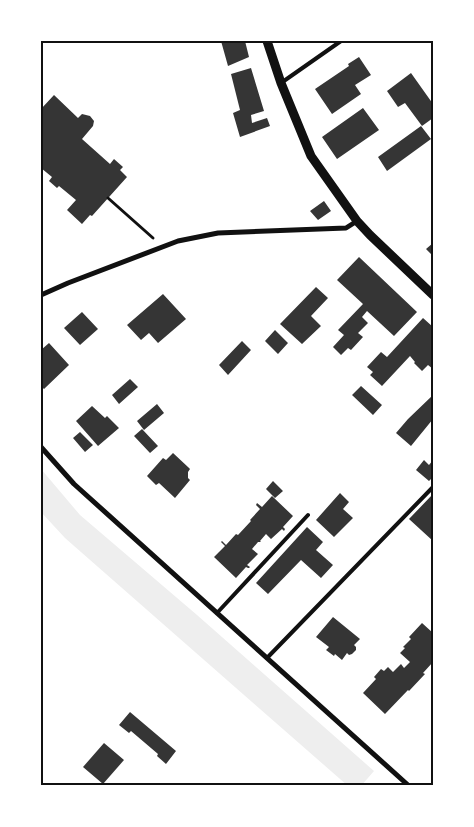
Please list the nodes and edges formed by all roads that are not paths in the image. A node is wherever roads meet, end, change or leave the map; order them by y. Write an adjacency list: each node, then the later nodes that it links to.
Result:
1 (267, 41): 3 (street)
2 (340, 41): 3 (lane)
3 (281, 83): 4 (street)
4 (357, 221): 5 (street); 6 (street)
5 (41, 295)
6 (433, 295)
7 (41, 447): 10 (street)
8 (433, 486): 11 (lane)
9 (308, 515): 10 (lane)
10 (217, 613): 11 (street)
11 (267, 658): 12 (street)
12 (409, 786)

